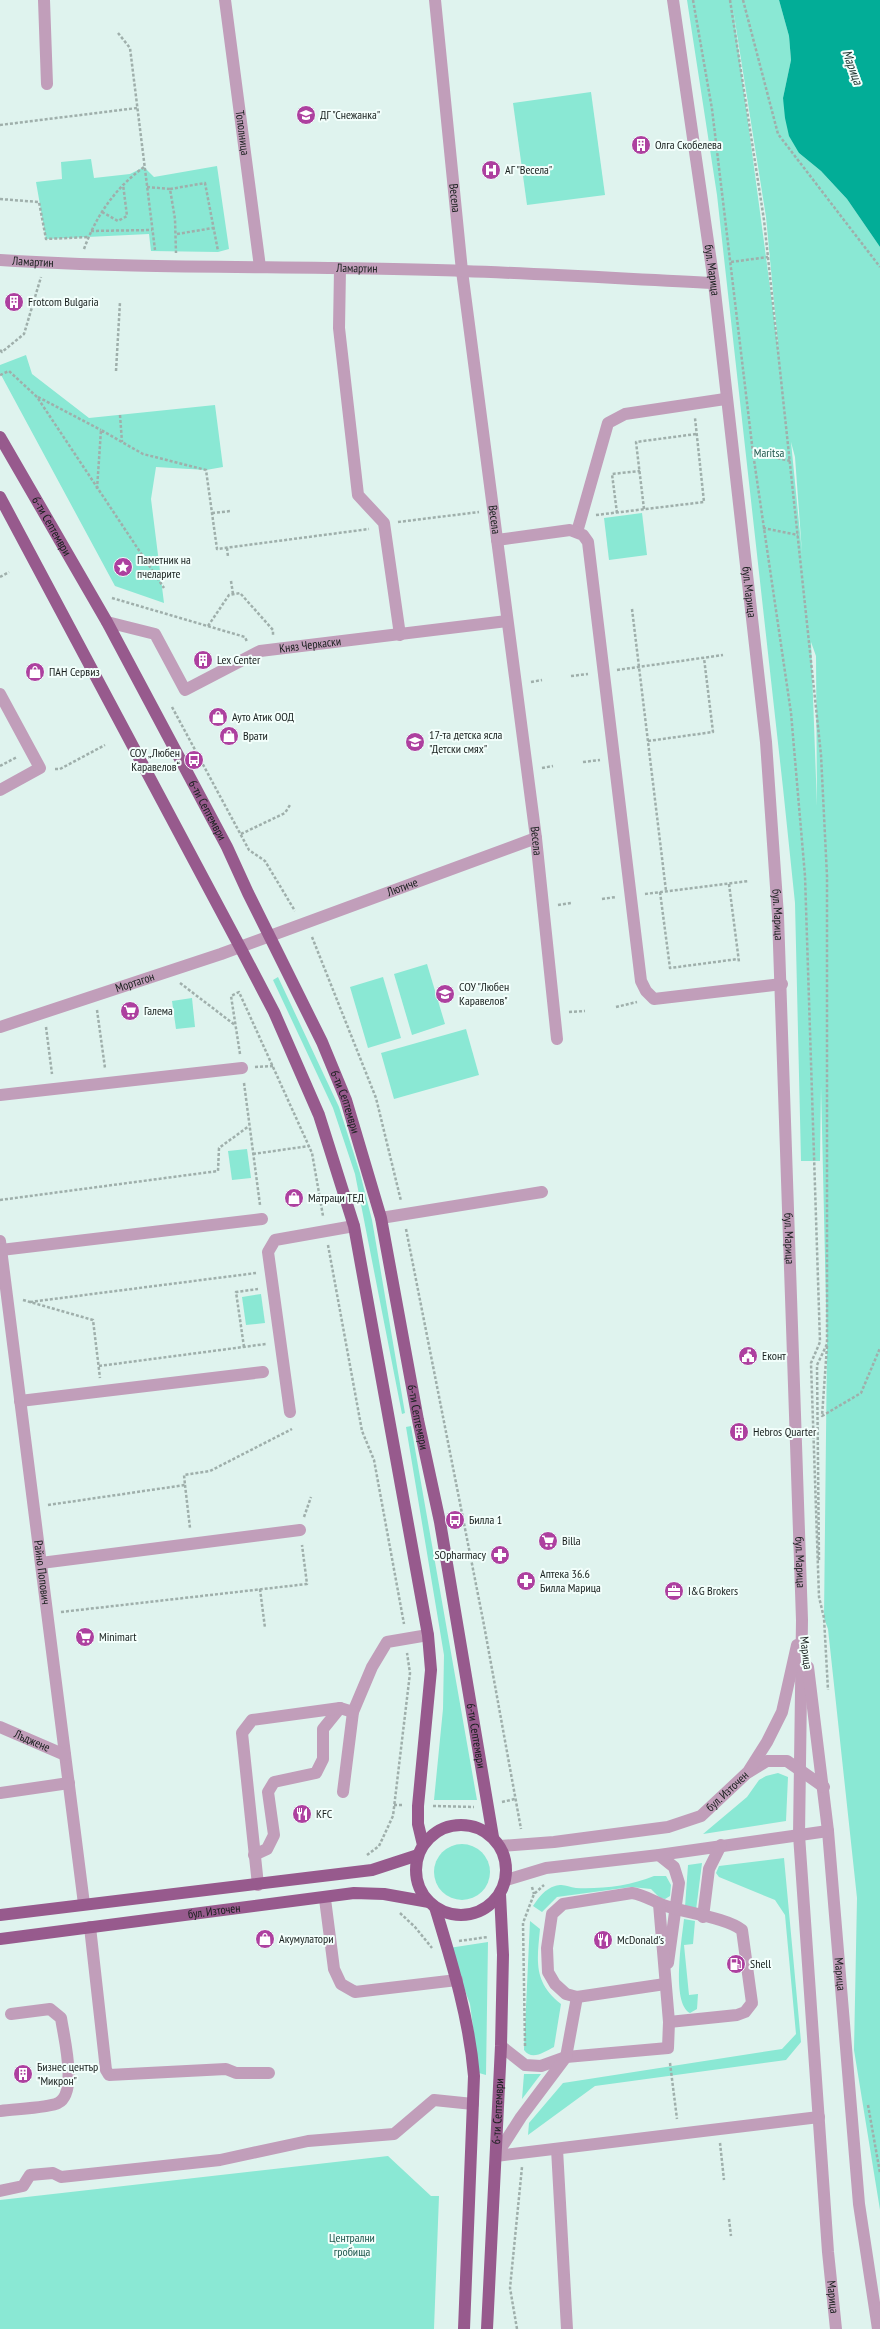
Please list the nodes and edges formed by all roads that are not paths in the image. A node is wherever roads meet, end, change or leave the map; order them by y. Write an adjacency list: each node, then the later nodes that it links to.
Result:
1 (44, 0): 5 (street)
2 (225, 0): 7 (street, Тополница)
3 (435, 0): 9 (street, Весела)
4 (673, 0): 10 (street, бул. Марица)
5 (47, 84)
6 (0, 260): 7 (street, Ламартин)
7 (260, 267): 8 (street, Ламартин)
8 (340, 269): 9 (street, Ламартин); 18 (street)
9 (462, 271): 10 (street, Ламартин); 15 (street, Весела)
10 (714, 283): 11 (street, бул. Марица)
11 (725, 399): 14 (street); 24 (street, бул. Марица)
12 (0, 437): 17 (main road, 6-ти Септември)
13 (0, 497): 23 (main road)
14 (577, 532): 15 (street); 24 (street)
15 (497, 540): 16 (street, Весела)
16 (507, 621): 18 (street, Княз Черкаски); 21 (street, Весела)
17 (107, 622): 18 (street, Княз Черкаски); 22 (main road, 6-ти Септември)
18 (400, 634)
19 (0, 694): 20 (street)
20 (0, 790)
21 (536, 838): 22 (street, Лютиче); 26 (street, Весела)
22 (269, 935): 23 (street, Мортагон); 30 (main road, 6-ти Септември)
23 (240, 947): 25 (street, Мортагон); 32 (main road)
24 (782, 984): 40 (street, бул. Марица)
25 (0, 1027)
26 (557, 1039)
27 (242, 1068): 28 (street)
28 (0, 1095)
29 (542, 1192): 30 (street)
30 (381, 1218): 54 (main road, 6-ти Септември)
31 (262, 1219): 33 (street)
32 (354, 1226): 37 (street); 41 (main road)
33 (1, 1245): 34 (street, Райно Попович)
34 (5, 1303): 36 (street, Райно Попович)
35 (263, 1372): 36 (street)
36 (20, 1401): 39 (street, Райно Попович)
37 (290, 1412)
38 (300, 1530): 39 (street)
39 (41, 1563): 45 (street, Райно Попович)
40 (802, 1620): 46 (street, бул. Марица); 47 (street, бул. Източен); 49 (street, Марица)
41 (428, 1634): 43 (street); 56 (main road)
42 (340, 1708): 43 (street); 57 (street); 57 (street)
43 (353, 1712): 50 (street)
44 (0, 1727): 45 (street, Лъджене)
45 (65, 1755): 48 (street, Райно Попович)
46 (801, 1770): 47 (street); 49 (street); 53 (street, бул. Марица)
47 (748, 1772): 54 (street, бул. Източен)
48 (69, 1783): 51 (street); 63 (street, Райно Попович)
49 (824, 1787): 52 (street, Марица)
50 (343, 1792)
51 (0, 1793)
52 (828, 1831): 53 (street); 89 (street, Марица)
53 (799, 1835): 55 (street); 81 (street, Марица)
54 (497, 1842): 56 (main road); 59 (main road, 6-ти Септември)
55 (722, 1845): 58 (street); 68 (street)
56 (421, 1850): 60 (main road, бул. Източен); 65 (main road)
57 (254, 1855): 60 (street)
58 (659, 1855): 59 (street); 66 (street)
59 (506, 1880): 61 (main road, 6-ти Септември)
60 (258, 1884): 63 (main road, бул. Източен)
61 (500, 1894): 65 (main road, 6-ти Септември); 76 (main road, 6-ти Септември)
62 (325, 1899): 65 (main road, бул. Източен); 69 (main road, бул. Източен); 71 (street)
63 (84, 1904): 67 (main road, бул. Източен)
64 (660, 1904): 66 (street); 72 (street); 73 (street)
65 (432, 1905): 71 (main road)
66 (677, 1910): 68 (street); 72 (street)
67 (0, 1915)
68 (703, 1917): 75 (street)
69 (90, 1927): 70 (main road, бул. Източен); 78 (street)
70 (0, 1939)
71 (457, 1980): 79 (main road)
72 (665, 1984): 73 (street); 75 (street)
73 (572, 1996): 77 (street)
74 (11, 2014): 80 (street)
75 (669, 2022): 77 (street)
76 (501, 2046): 77 (street); 83 (main road, 6-ти Септември)
77 (566, 2057): 83 (street)
78 (269, 2073)
79 (473, 2104): 84 (street); 86 (main road)
80 (0, 2111)
81 (820, 2117): 82 (street); 88 (street, Марица)
82 (557, 2149): 83 (street); 87 (street)
83 (496, 2156): 85 (main road, 6-ти Септември)
84 (0, 2191)
85 (488, 2326)
86 (464, 2329)
87 (567, 2329)
88 (836, 2329)
89 (878, 2329)

